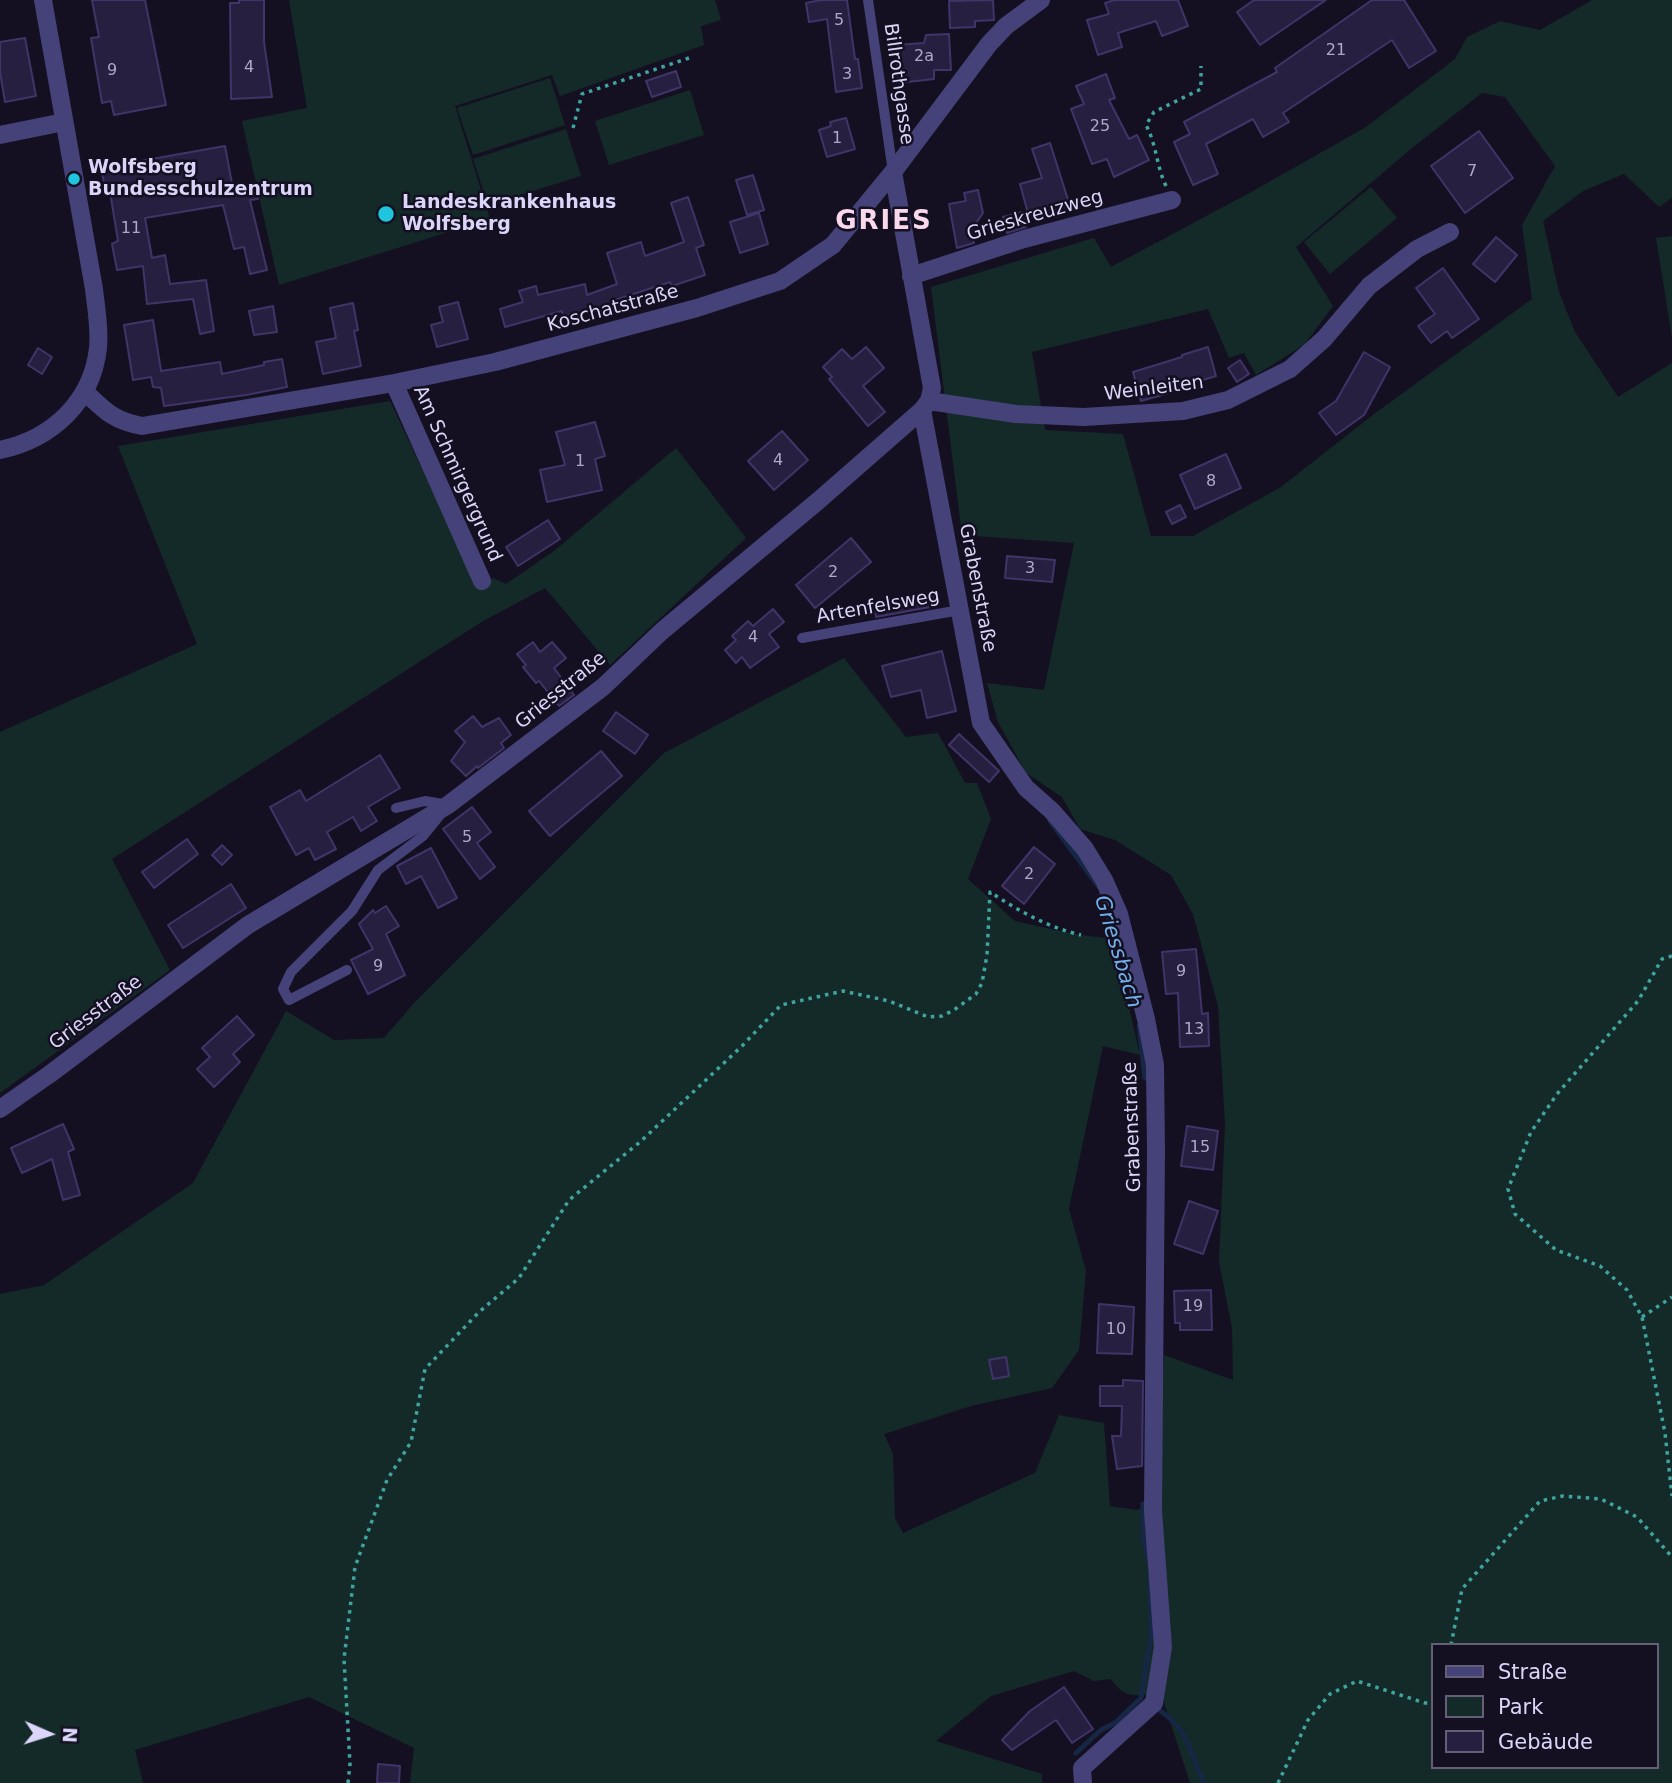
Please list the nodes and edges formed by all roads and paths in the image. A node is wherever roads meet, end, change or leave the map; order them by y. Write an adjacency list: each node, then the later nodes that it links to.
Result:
1 (43, 0): 6 (street)
2 (868, 0): 9 (lane, Billrothgasse)
3 (1041, 0): 9 (street, Koschatstraße)
4 (692, 57): 7 (path)
5 (1201, 66): 10 (path)
6 (64, 122): 8 (street); 14 (street)
7 (573, 128)
8 (0, 135)
9 (893, 172): 12 (street); 13 (street, Koschatstraße)
10 (1172, 200): 12 (street, Grieskreuzweg)
11 (1450, 232): 15 (street, Weinleiten)
12 (911, 276): 15 (street)
13 (394, 383): 14 (street, Koschatstraße); 17 (street, Am Schmirgergrund)
14 (85, 392): 16 (street)
15 (926, 405): 18 (street, Grabenstraße); 20 (street, Griesstraße)
16 (0, 450)
17 (482, 581)
18 (960, 610): 19 (lane, Artenfelsweg); 33 (street, Grabenstraße)
19 (803, 638)
20 (448, 805): 21 (lane); 24 (lane); 25 (street, Griesstraße)
21 (396, 808)
22 (1081, 935): 32 (path)
23 (1672, 956): 27 (path)
24 (347, 970)
25 (0, 1109)
26 (1672, 1297): 27 (path)
27 (1642, 1317): 28 (path)
28 (1672, 1496)
29 (1672, 1557): 30 (path)
30 (1451, 1643)
31 (1430, 1703): 34 (path)
32 (348, 1783)
33 (1083, 1783)
34 (1278, 1783)

